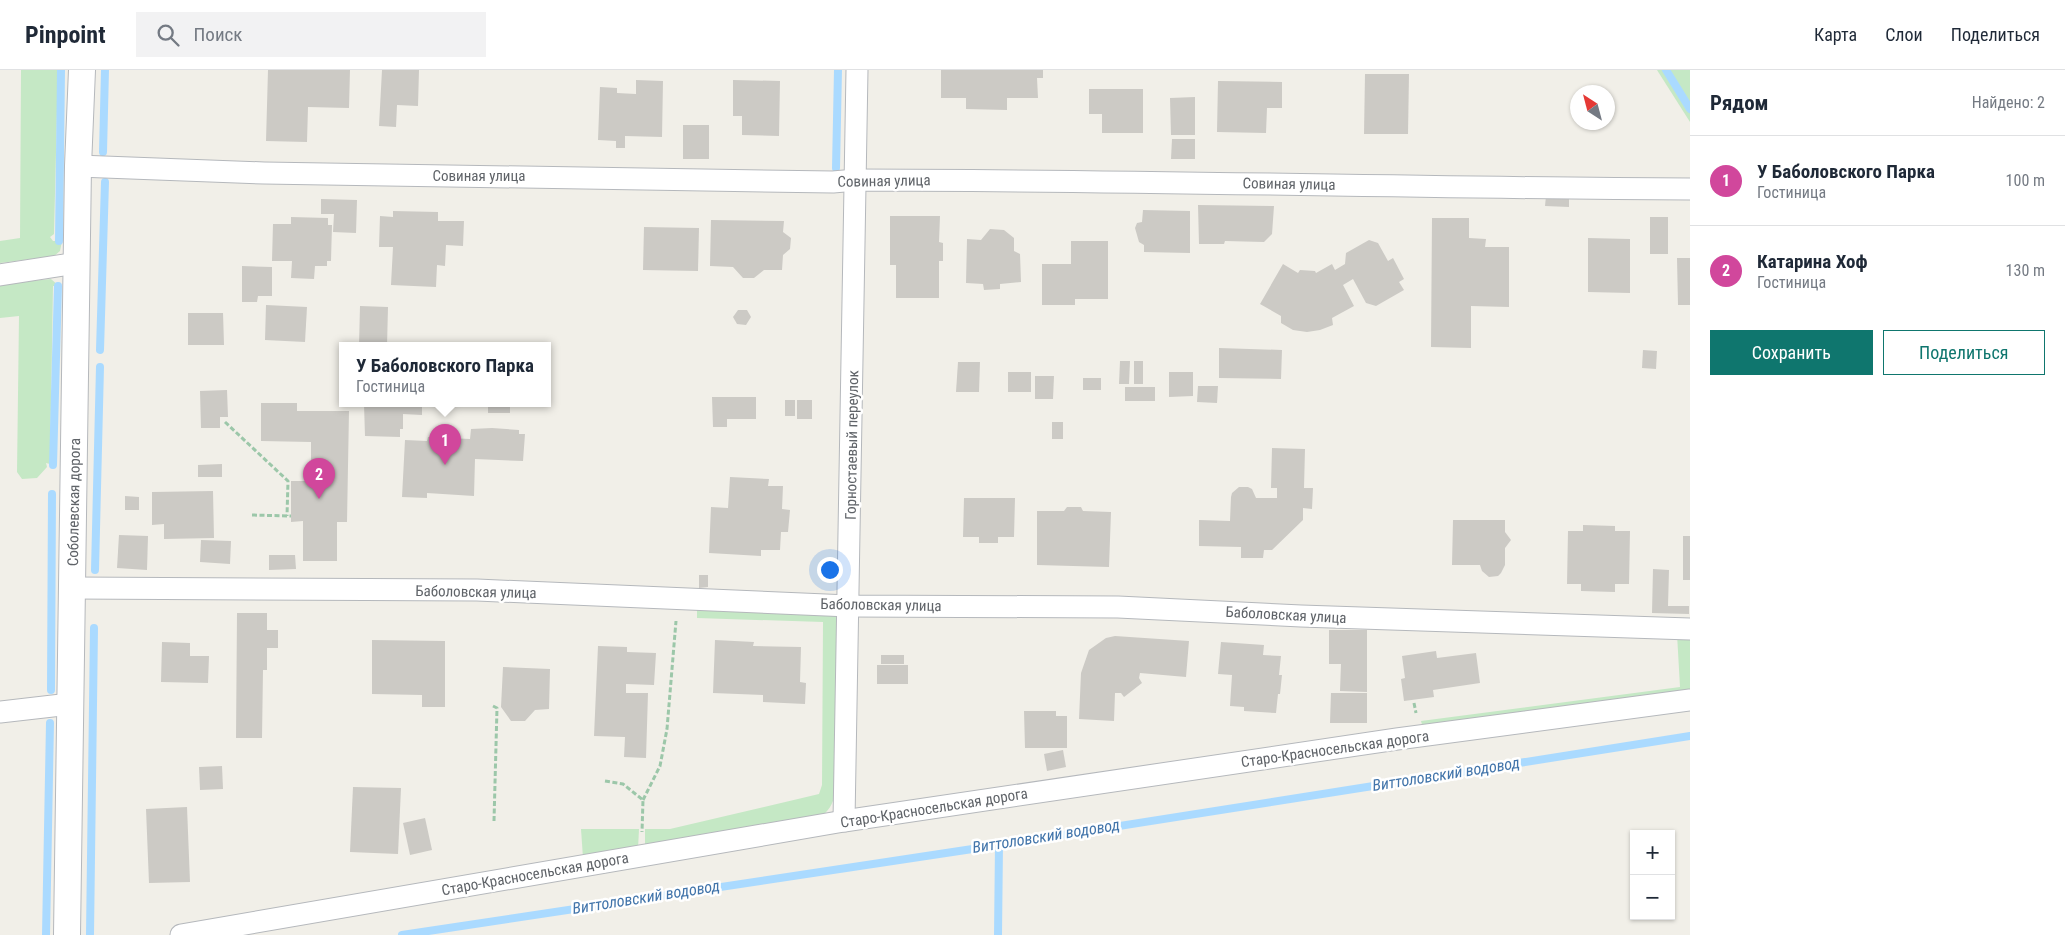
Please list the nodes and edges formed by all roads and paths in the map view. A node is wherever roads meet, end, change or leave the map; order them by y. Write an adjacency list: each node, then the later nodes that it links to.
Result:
1 (82, 70): 3 (street, Соболевская дорога)
2 (857, 70): 4 (street, Горностаевый переулок)
3 (78, 166): 4 (street, Совиная улица); 6 (street, Соболевская дорога)
4 (842, 181): 5 (street, Совиная улица); 12 (street, Горностаевый переулок)
5 (1690, 189)
6 (77, 263): 7 (street); 10 (street, Соболевская дорога)
7 (0, 275)
8 (225, 422): 9 (path)
9 (252, 516)
10 (72, 588): 11 (street, Баболовская улица); 15 (street, Соболевская дорога)
11 (678, 598): 12 (street, Баболовская улица); 19 (path)
12 (849, 606): 13 (street, Баболовская улица); 21 (street, Горностаевый переулок)
13 (1690, 629)
14 (1690, 700): 21 (street, Старо-Красносельская дорога)
15 (70, 704): 17 (street); 23 (street, Соболевская дорога)
16 (493, 706): 20 (path)
17 (0, 712)
18 (605, 780): 19 (path)
19 (643, 800): 22 (path)
20 (494, 821)
21 (844, 821): 24 (street, Старо-Красносельская дорога)
22 (642, 829)
23 (67, 935)
24 (181, 935)

